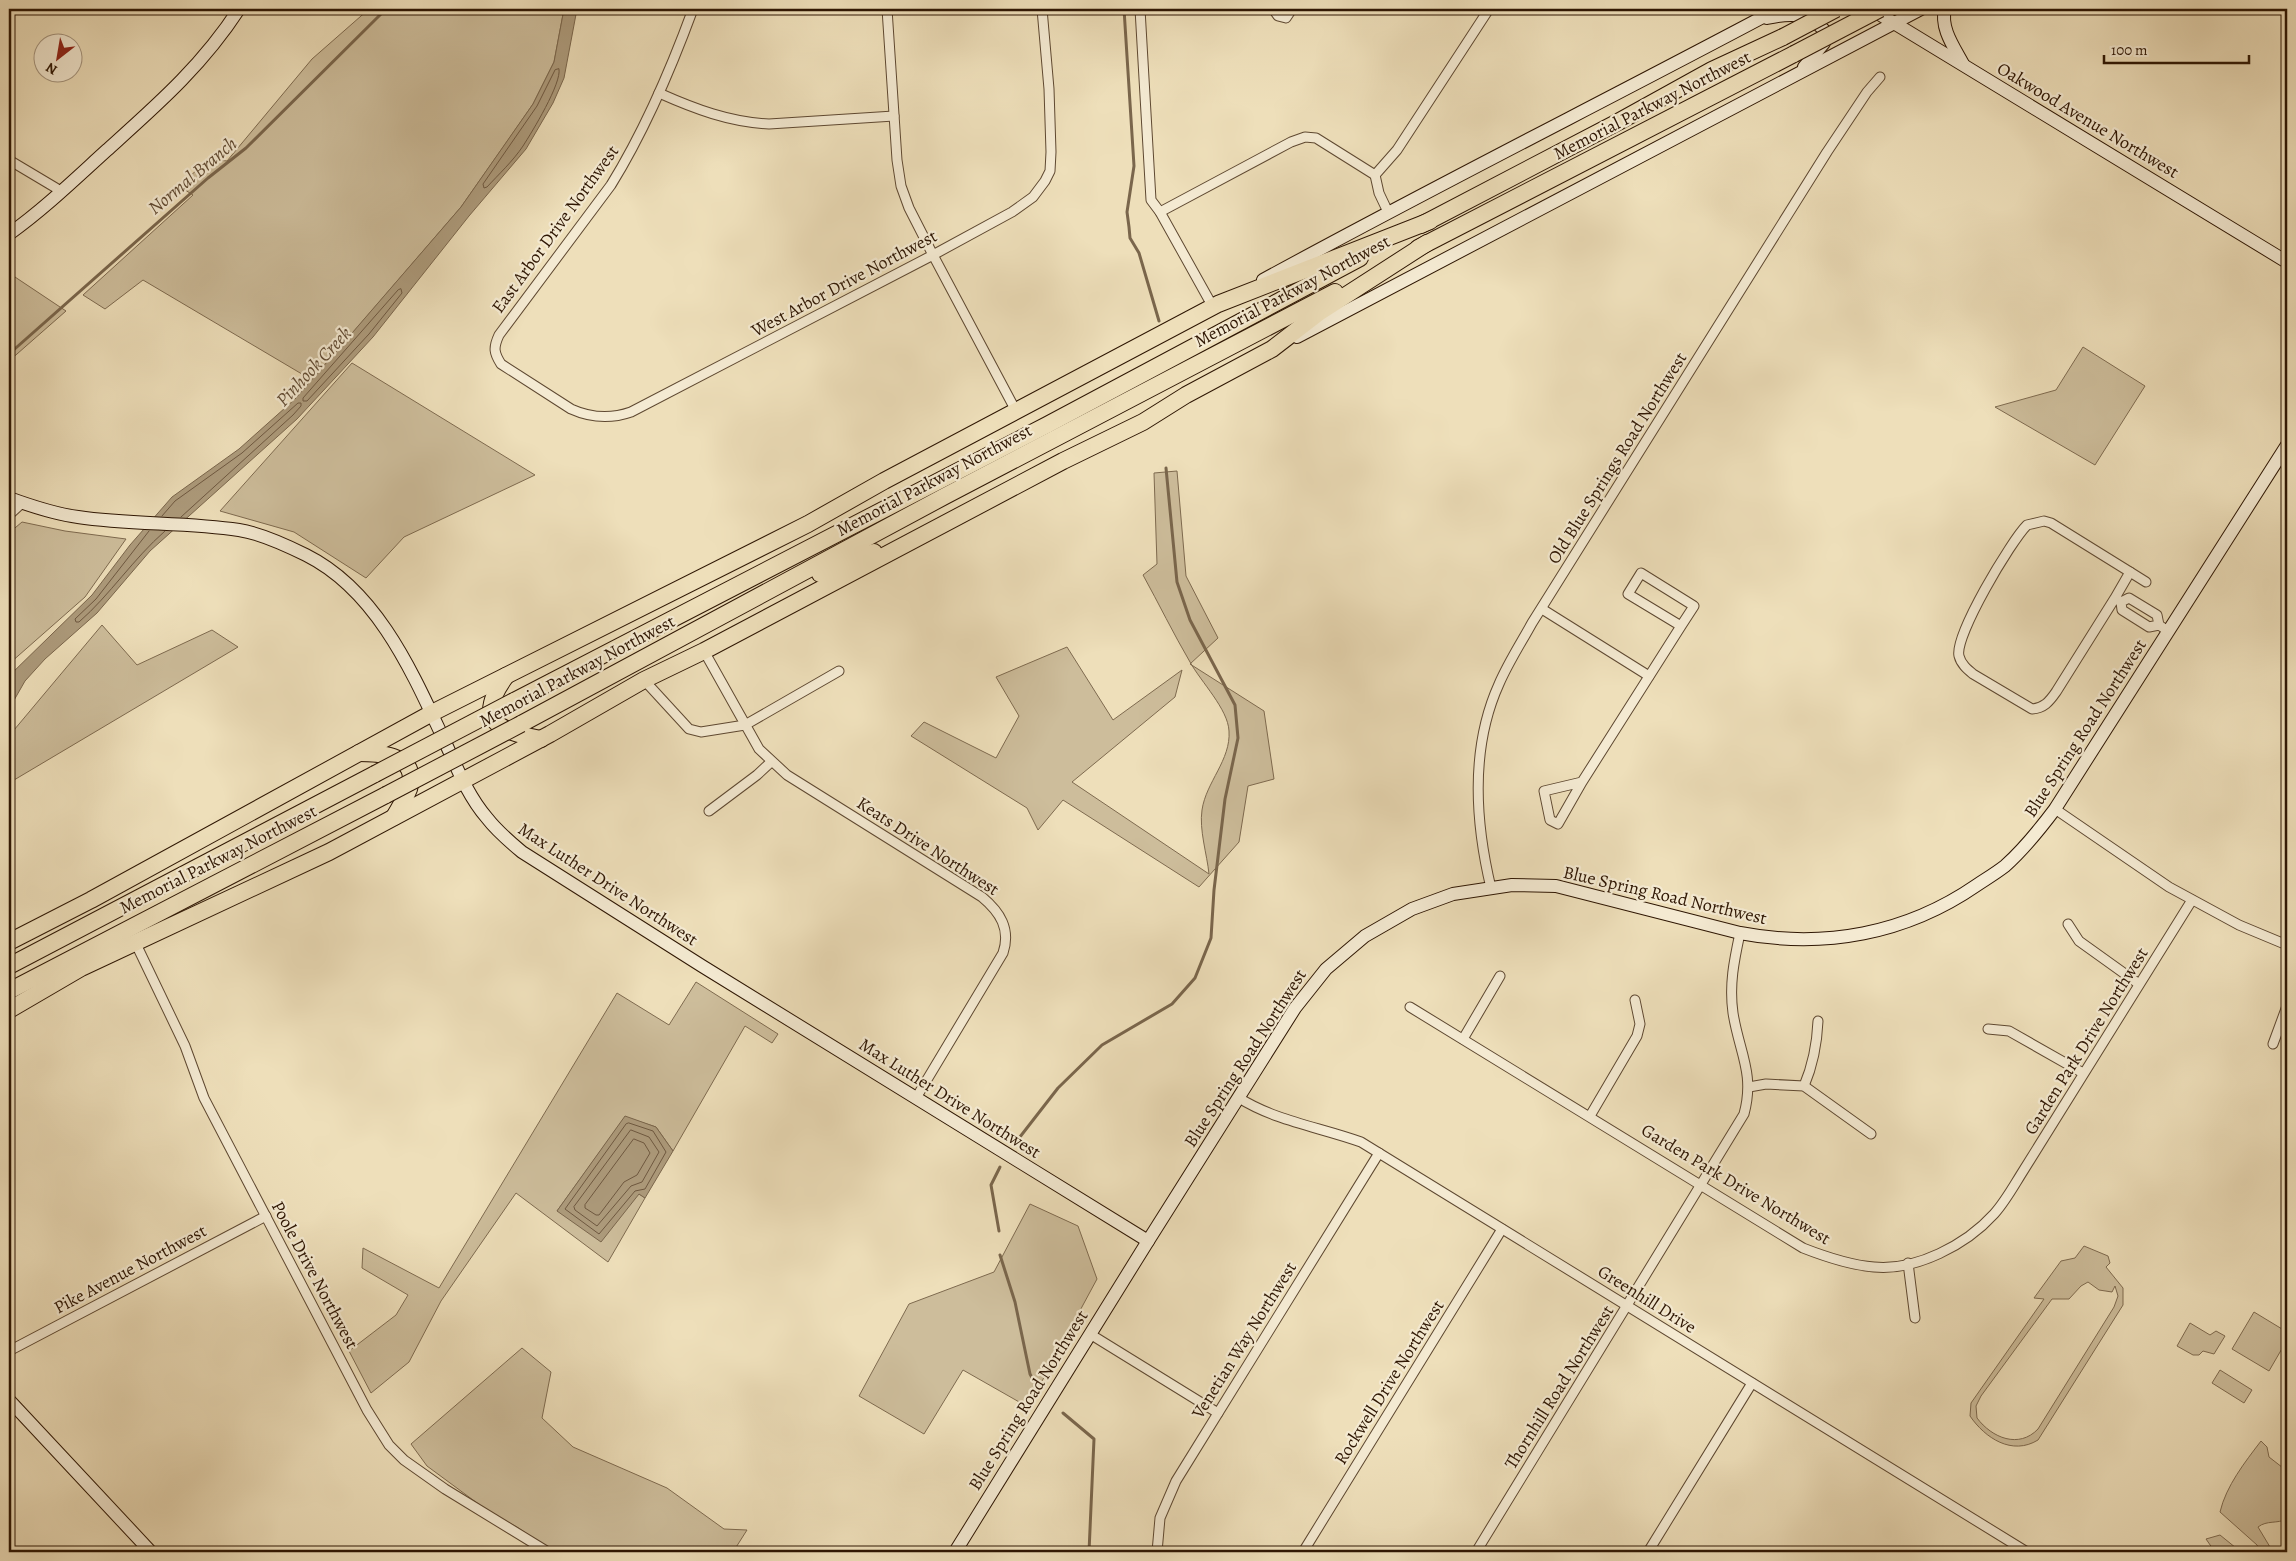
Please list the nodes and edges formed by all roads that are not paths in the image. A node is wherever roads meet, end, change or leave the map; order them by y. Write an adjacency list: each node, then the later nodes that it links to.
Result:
1 (239, 9): 24 (street)
2 (693, 9): 20 (street, East Arbor Drive Northwest)
3 (887, 9): 21 (street)
4 (1042, 9): 30 (street, West Arbor Drive Northwest)
5 (1140, 9): 25 (street)
6 (1273, 9): 7 (street)
7 (1292, 9)
8 (1489, 9): 23 (street)
9 (1778, 9): 15 (street)
10 (1836, 9): 27 (highway, Memorial Parkway Northwest, bridge)
11 (1871, 9): 16 (street, Oakwood Avenue Northwest)
12 (1880, 9): 29 (highway, Memorial Parkway Northwest, bridge)
13 (1921, 9): 16 (street)
14 (1945, 9): 17 (street)
15 (1754, 21): 18 (street); 26 (street)
16 (1894, 23): 17 (street, Oakwood Avenue Northwest); 18 (street)
17 (1964, 66): 31 (street, Oakwood Avenue Northwest)
18 (1794, 75): 33 (street)
19 (1880, 77): 45 (street, Old Blue Springs Road Northwest)
20 (659, 93): 21 (street); 34 (street, East Arbor Drive Northwest)
21 (894, 116): 30 (street)
22 (9, 160): 24 (street)
23 (1375, 175): 25 (street); 26 (street)
24 (62, 191): 28 (street)
25 (1160, 212): 32 (street)
26 (1388, 212): 32 (street)
27 (1430, 221): 32 (highway); 70 (highway, Memorial Parkway Northwest, bridge)
28 (9, 234)
29 (1427, 243): 33 (highway); 43 (highway, Memorial Parkway Northwest)
30 (933, 255): 34 (street, West Arbor Drive Northwest); 35 (street)
31 (2287, 262)
32 (1215, 306): 35 (highway)
33 (1272, 350): 40 (highway)
34 (498, 358)
35 (1016, 411): 50 (highway)
36 (2287, 444): 47 (street, Blue Spring Road Northwest)
37 (9, 498): 38 (street, Max Luther Drive Northwest)
38 (22, 503): 39 (street); 53 (street, Max Luther Drive Northwest)
39 (9, 515)
40 (920, 537): 43 (highway); 48 (highway)
41 (2130, 572): 42 (street); 44 (street); 44 (street)
42 (2146, 582)
43 (775, 588): 73 (highway, Memorial Parkway Northwest, bridge)
44 (2118, 600): 47 (street); 47 (street)
45 (1542, 609): 51 (street); 63 (street, Old Blue Springs Road Northwest)
46 (1680, 626): 46 (street); 51 (street)
47 (2164, 628): 60 (street, Blue Spring Road Northwest)
48 (704, 651): 52 (highway); 54 (street, Keats Drive Northwest)
49 (839, 671): 54 (street)
50 (506, 676): 53 (highway); 55 (highway)
51 (1649, 676): 59 (street)
52 (644, 680): 54 (street); 55 (highway)
53 (432, 713): 56 (highway); 58 (street, Max Luther Drive Northwest)
54 (745, 725): 57 (street, Keats Drive Northwest)
55 (541, 739): 58 (highway)
56 (357, 753): 62 (highway); 67 (highway)
57 (771, 762): 61 (street); 85 (street, Keats Drive Northwest)
58 (463, 781): 62 (highway); 85 (street, Max Luther Drive Northwest)
59 (1582, 782): 59 (street)
60 (2056, 809): 64 (street); 66 (street, Blue Spring Road Northwest)
61 (709, 811)
62 (394, 817): 68 (highway)
63 (1491, 888): 66 (street, Blue Spring Road Northwest); 86 (street, Blue Spring Road Northwest)
64 (2192, 900): 69 (street); 72 (street, Garden Park Drive Northwest)
65 (2068, 924): 72 (street)
66 (1740, 933): 83 (street, Thornhill Road Northwest)
67 (9, 942)
68 (136, 944): 77 (highway); 91 (street, Poole Drive Northwest)
69 (2287, 945)
70 (9, 966)
71 (1500, 976): 80 (street)
72 (2140, 984): 82 (street, Garden Park Drive Northwest)
73 (9, 991)
74 (1635, 1000): 87 (street)
75 (2287, 1006): 81 (street)
76 (1410, 1007): 80 (street, Garden Park Drive Northwest)
77 (9, 1010)
78 (1818, 1021): 84 (street)
79 (1988, 1029): 82 (street)
80 (1463, 1039): 87 (street, Garden Park Drive Northwest)
81 (2273, 1044)
82 (2083, 1073): 94 (street, Garden Park Drive Northwest)
83 (1749, 1086): 84 (street); 90 (street, Thornhill Road Northwest)
84 (1804, 1086): 88 (street)
85 (916, 1098): 93 (street, Max Luther Drive Northwest)
86 (1239, 1098): 89 (street, Greenhill Drive); 93 (street, Blue Spring Road Northwest)
87 (1590, 1116): 90 (street, Garden Park Drive Northwest)
88 (1871, 1134)
89 (1378, 1153): 92 (street, Greenhill Drive); 101 (street, Venetian Way Northwest)
90 (1702, 1185): 94 (street, Garden Park Drive Northwest); 95 (street, Thornhill Road Northwest)
91 (266, 1216): 98 (street, Pike Avenue Northwest); 104 (street, Poole Drive Northwest)
92 (1502, 1229): 95 (street, Greenhill Drive); 107 (street, Rockwell Drive Northwest)
93 (1148, 1241): 97 (street, Blue Spring Road Northwest)
94 (1908, 1263): 96 (street)
95 (1628, 1306): 99 (street, Greenhill Drive); 108 (street, Thornhill Road Northwest)
96 (1915, 1318)
97 (1090, 1334): 101 (street); 105 (street, Blue Spring Road Northwest)
98 (9, 1351)
99 (1752, 1383): 102 (street, Greenhill Drive); 109 (street)
100 (9, 1400): 103 (street)
101 (1218, 1413): 106 (street, Venetian Way Northwest)
102 (2014, 1549): 110 (street, Greenhill Drive)
103 (150, 1552)
104 (548, 1552)
105 (955, 1552)
106 (1157, 1552)
107 (1303, 1552)
108 (1476, 1552)
109 (1648, 1552)
110 (2027, 1552)

